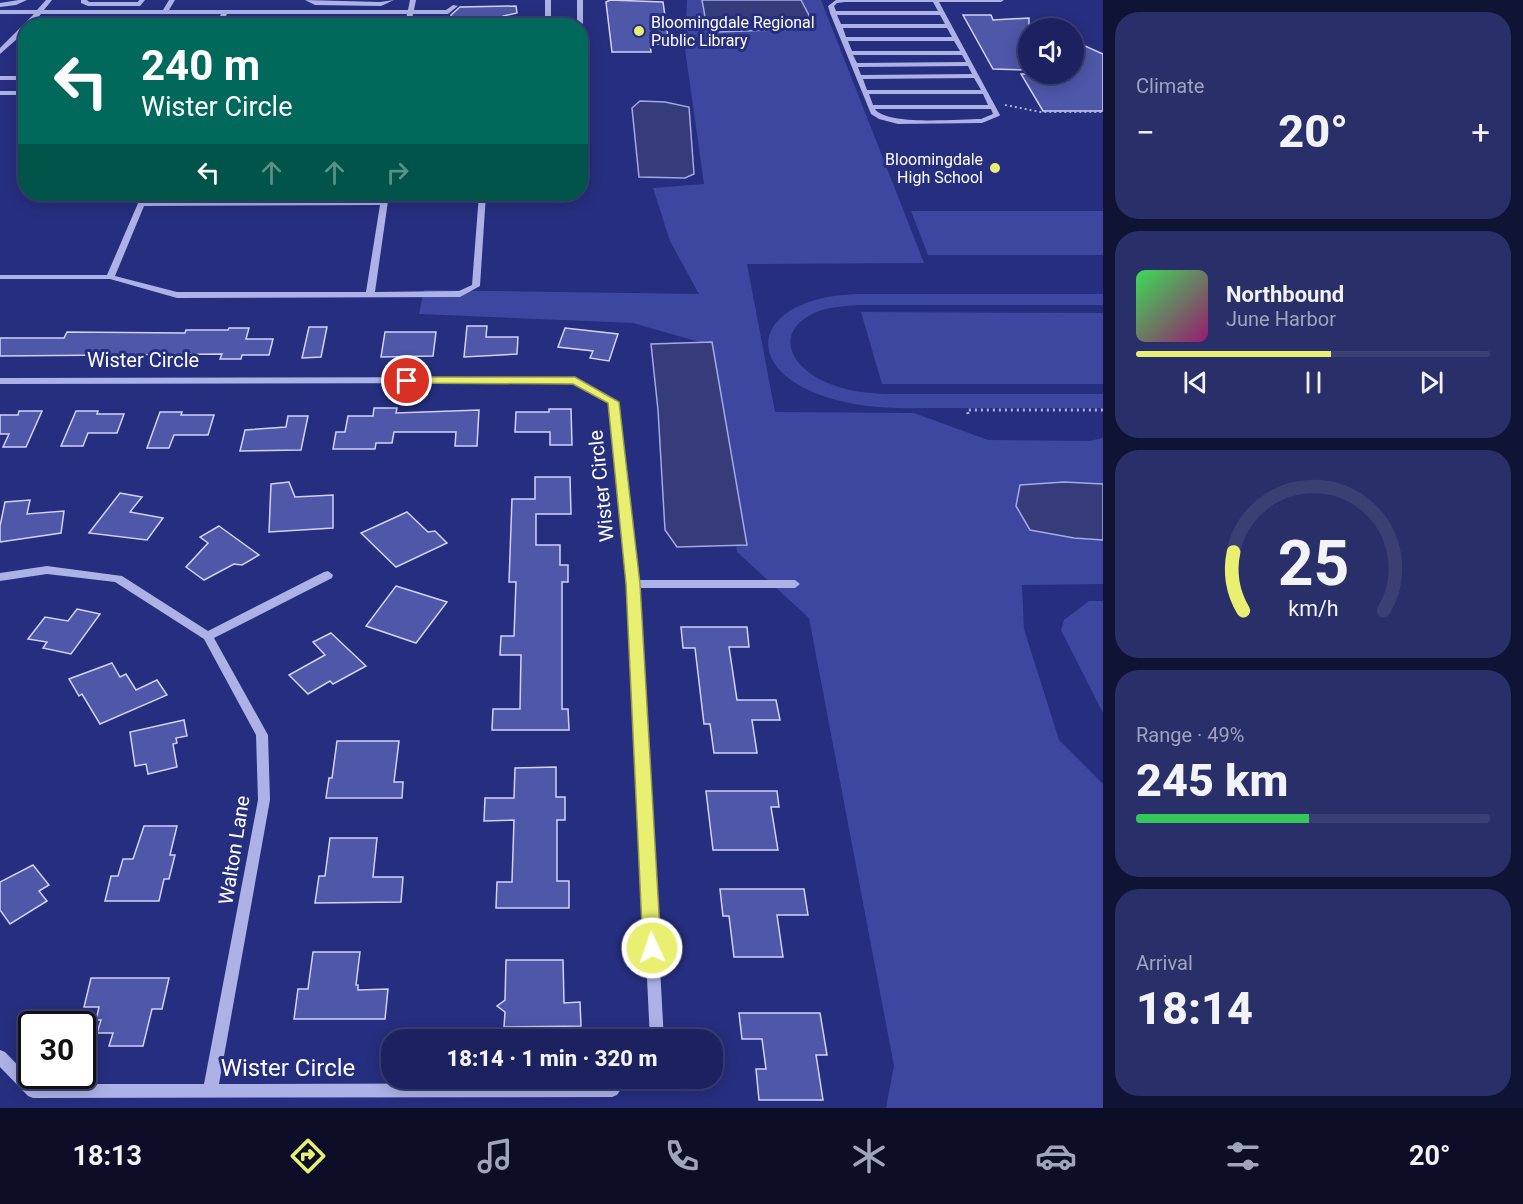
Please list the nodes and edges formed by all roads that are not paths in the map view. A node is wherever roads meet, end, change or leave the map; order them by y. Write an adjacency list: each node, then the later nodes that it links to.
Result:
1 (24, 0): 14 (street)
2 (49, 0): 18 (street)
3 (84, 0): 4 (street)
4 (142, 0)
5 (172, 0): 19 (street)
6 (308, 0): 7 (street)
7 (391, 0)
8 (413, 0): 16 (street)
9 (548, 0): 29 (street)
10 (579, 0): 30 (street)
11 (935, 0): 12 (street); 23 (street); 24 (street)
12 (1001, 0)
13 (274, 4): 21 (street)
14 (0, 5)
15 (455, 6): 16 (street)
16 (412, 11): 22 (street); 28 (street)
17 (0, 12): 18 (street)
18 (40, 12): 19 (street); 25 (street)
19 (165, 12): 20 (street)
20 (225, 12): 21 (street); 26 (street)
21 (271, 12): 22 (street)
22 (288, 12): 27 (street)
23 (833, 13): 24 (street); 31 (street)
24 (942, 13): 32 (street)
25 (34, 18)
26 (222, 18)
27 (286, 18)
28 (410, 18)
29 (548, 18)
30 (579, 18)
31 (839, 26): 32 (street); 34 (street)
32 (949, 26): 35 (street)
33 (18, 34): 36 (street)
34 (844, 39): 35 (street); 37 (street)
35 (957, 39): 38 (street)
36 (0, 52)
37 (849, 53): 38 (street); 39 (street)
38 (964, 53): 40 (street)
39 (854, 64): 40 (street); 41 (street)
40 (971, 64): 42 (street)
41 (859, 76): 42 (street); 45 (street)
42 (977, 76): 46 (street)
43 (0, 78): 44 (street)
44 (18, 78)
45 (865, 92): 46 (street); 50 (street)
46 (985, 92): 49 (street)
47 (0, 93): 48 (street)
48 (18, 93)
49 (992, 105): 50 (street); 50 (street)
50 (872, 107)
51 (144, 201): 54 (street)
52 (482, 201): 57 (street)
53 (384, 203): 54 (street); 57 (street)
54 (142, 204): 56 (street)
55 (0, 277): 56 (street)
56 (110, 277): 57 (street)
57 (370, 294)
58 (0, 381): 61 (street, Wister Circle)
59 (328, 575): 63 (street)
60 (0, 577): 63 (street, Walton Lane)
61 (633, 584): 62 (street); 64 (street, Wister Circle)
62 (795, 584)
63 (208, 636): 67 (street, Walton Lane)
64 (656, 1029)
65 (0, 1057): 67 (street, Wister Circle)
66 (613, 1089): 67 (street, Wister Circle)
67 (210, 1091)

